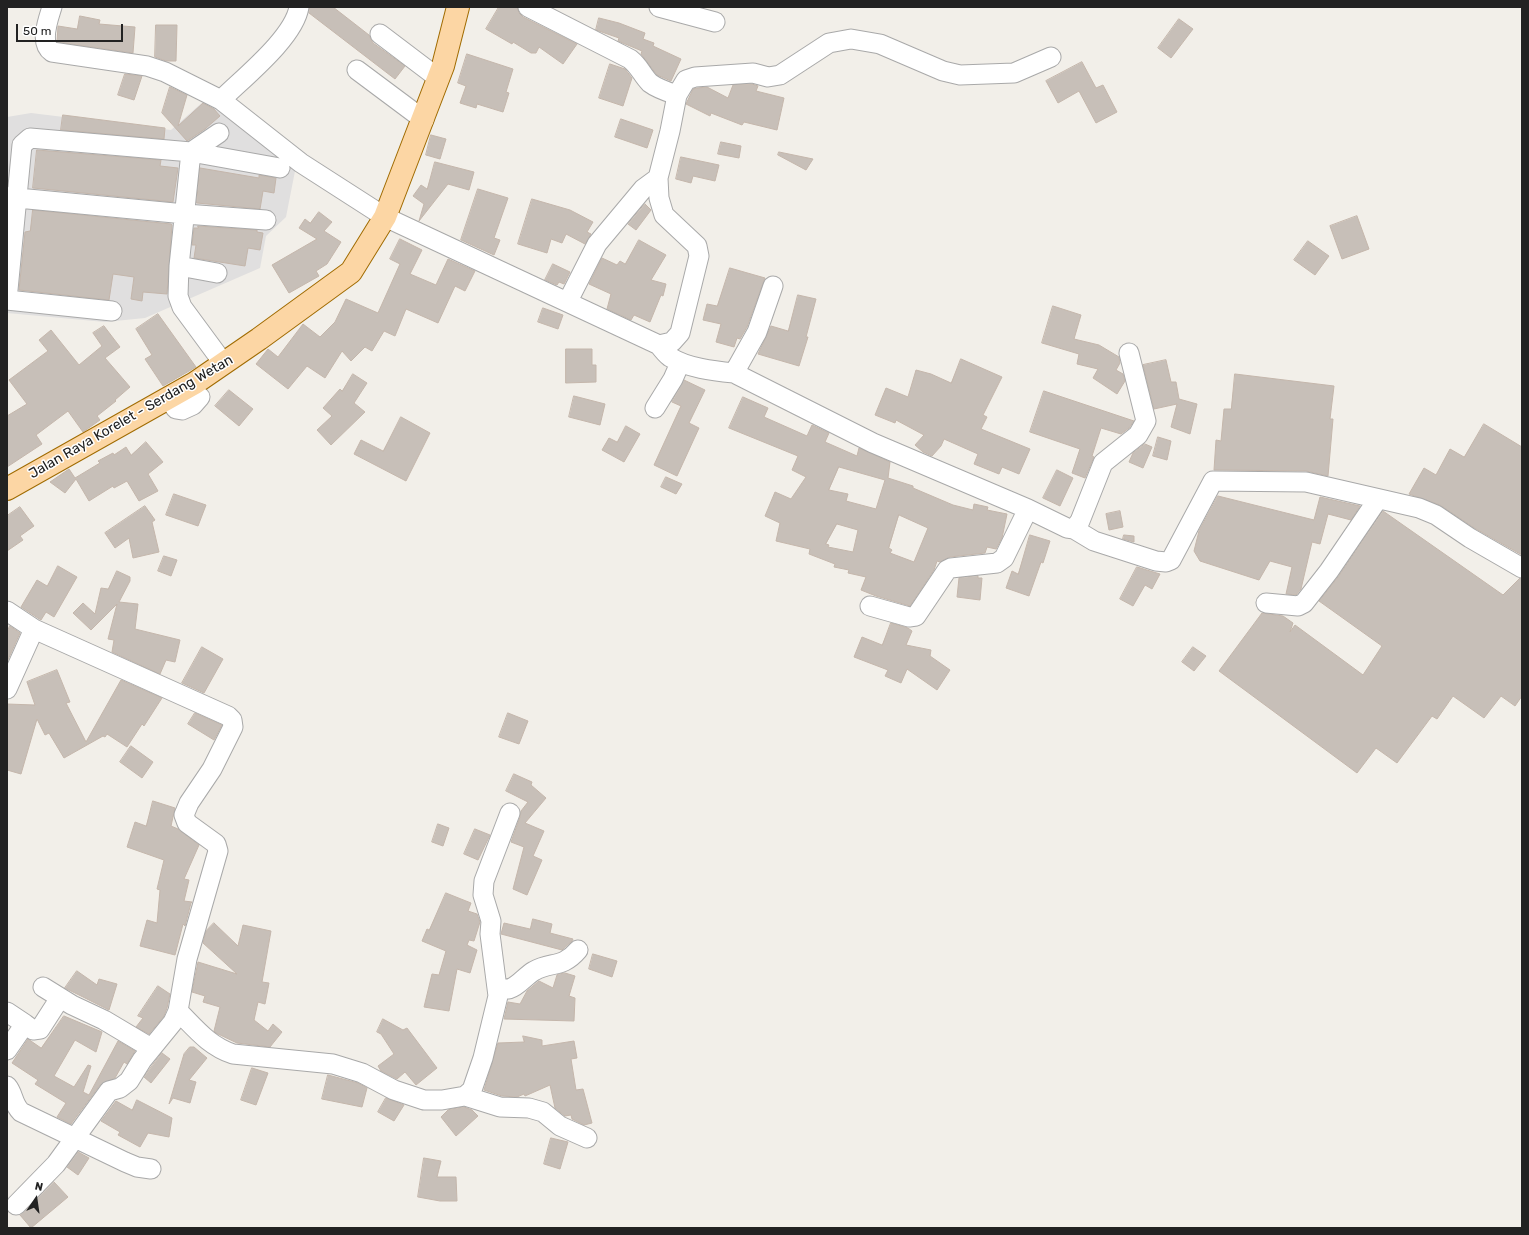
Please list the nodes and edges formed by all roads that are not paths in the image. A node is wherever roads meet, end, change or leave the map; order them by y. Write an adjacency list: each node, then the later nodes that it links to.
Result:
1 (52, 7): 12 (street)
2 (299, 7): 12 (street)
3 (458, 7): 10 (main road, Jalan Raya Korelet - Serdang Wetan)
4 (528, 7): 11 (street)
5 (659, 7): 6 (street)
6 (715, 22)
7 (380, 34): 10 (street)
8 (1051, 57): 11 (street)
9 (357, 70): 13 (street)
10 (438, 78): 13 (main road, Jalan Raya Korelet - Serdang Wetan)
11 (676, 95): 17 (street)
12 (220, 100): 20 (street)
13 (424, 120): 20 (main road, Jalan Raya Korelet - Serdang Wetan)
14 (219, 133): 15 (street)
15 (191, 152): 16 (street); 18 (street); 19 (street)
16 (280, 168)
17 (658, 178): 26 (street); 28 (street)
18 (12, 198): 19 (street); 25 (street)
19 (185, 214): 21 (street); 22 (street)
20 (385, 217): 26 (street); 31 (main road, Jalan Raya Korelet - Serdang Wetan)
21 (266, 220)
22 (178, 266): 23 (street); 31 (street)
23 (217, 273)
24 (773, 286): 32 (street)
25 (7, 300): 27 (street)
26 (568, 301): 28 (street)
27 (112, 311)
28 (659, 345): 30 (street)
29 (1129, 353): 39 (street)
30 (680, 362): 32 (street); 35 (street)
31 (224, 364): 34 (main road, Jalan Raya Korelet - Serdang Wetan)
32 (734, 373): 38 (street)
33 (200, 397): 34 (street)
34 (168, 398): 36 (main road, Jalan Raya Korelet - Serdang Wetan)
35 (655, 408)
36 (7, 489)
37 (1378, 499): 39 (street); 40 (street); 41 (street)
38 (1028, 509): 39 (street); 42 (street)
39 (1074, 529)
40 (1522, 568)
41 (1266, 603)
42 (870, 606)
43 (7, 611): 44 (street)
44 (34, 629): 45 (street); 52 (street)
45 (7, 689)
46 (510, 813): 48 (street)
47 (578, 950): 48 (street)
48 (497, 987): 57 (street)
49 (43, 988): 50 (street)
50 (60, 998): 53 (street); 54 (street)
51 (7, 1012): 53 (street)
52 (178, 1012): 54 (street); 57 (street)
53 (25, 1024): 55 (street)
54 (151, 1048): 59 (street)
55 (7, 1050)
56 (7, 1086): 59 (street)
57 (465, 1096): 58 (street)
58 (587, 1138)
59 (75, 1140): 60 (street); 61 (street)
60 (151, 1169)
61 (16, 1205)

